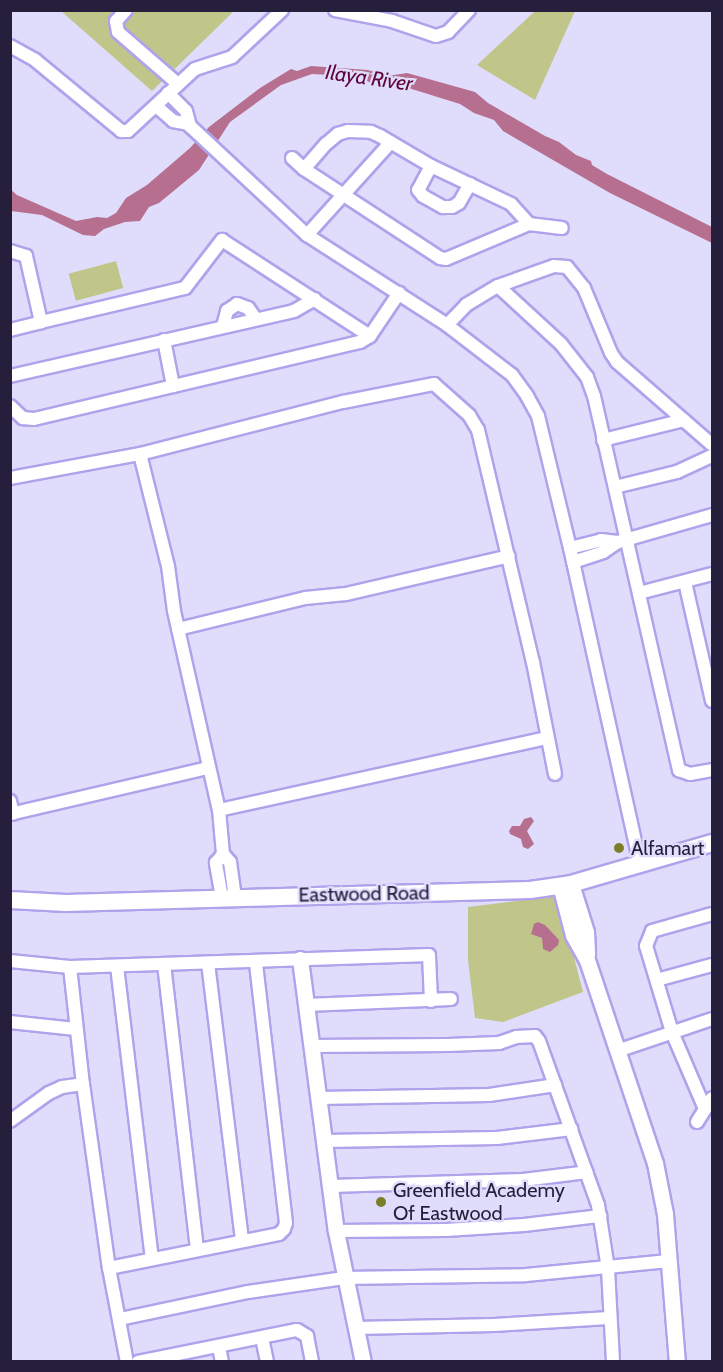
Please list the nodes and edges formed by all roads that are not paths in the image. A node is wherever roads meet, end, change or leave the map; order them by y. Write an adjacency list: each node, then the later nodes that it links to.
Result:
1 (126, 10): 8 (street)
2 (282, 10): 8 (street)
3 (335, 10): 6 (street)
4 (402, 10): 6 (street)
5 (470, 10): 6 (street)
6 (392, 21)
7 (10, 46): 9 (street)
8 (173, 89): 9 (street); 10 (street)
9 (156, 106): 10 (street)
10 (190, 126): 19 (street)
11 (391, 142): 13 (street); 14 (street); 16 (street)
12 (292, 158): 14 (street)
13 (431, 166): 15 (street); 15 (street)
14 (304, 169): 16 (street)
15 (470, 184): 17 (street)
16 (343, 197): 17 (street); 19 (street)
17 (529, 224): 18 (street)
18 (562, 228)
19 (307, 235): 22 (street)
20 (10, 251): 25 (street)
21 (498, 285): 26 (street); 34 (street); 35 (street)
22 (399, 292): 26 (street); 29 (street)
23 (315, 299): 24 (street); 25 (street); 29 (street)
24 (256, 319): 27 (street); 27 (street)
25 (41, 322): 28 (street)
26 (447, 325): 43 (street)
27 (223, 326): 30 (street)
28 (10, 330)
29 (370, 336): 32 (street)
30 (164, 340): 31 (street); 32 (street)
31 (10, 376)
32 (173, 386): 33 (street)
33 (10, 406)
34 (684, 420): 35 (street); 36 (street)
35 (603, 440): 40 (street)
36 (712, 445)
37 (140, 454): 39 (street); 44 (street); 49 (street)
38 (712, 456): 40 (street)
39 (10, 478)
40 (615, 487): 42 (street)
41 (712, 515): 42 (street)
42 (622, 541): 43 (street); 45 (street); 48 (street)
43 (570, 548): 45 (street)
44 (509, 556): 49 (street); 51 (street)
45 (573, 562): 58 (street)
46 (712, 574): 47 (street)
47 (685, 582): 48 (street); 50 (street)
48 (639, 593): 53 (street)
49 (178, 629): 52 (street)
50 (712, 700)
51 (547, 738): 54 (street); 56 (street)
52 (207, 768): 55 (street); 56 (street)
53 (712, 770)
54 (555, 774)
55 (11, 810)
56 (219, 810): 60 (street)
57 (712, 843): 58 (main road, Eastwood Road)
58 (640, 863): 59 (main road, Eastwood Road)
59 (566, 885): 60 (main road, Eastwood Road); 80 (street)
60 (229, 897): 61 (main road, Eastwood Road)
61 (10, 900)
62 (712, 914): 71 (street)
63 (300, 959): 65 (street); 73 (street); 74 (street)
64 (10, 961): 70 (street)
65 (256, 962): 66 (street); 93 (street)
66 (208, 963): 67 (street); 93 (street)
67 (164, 964): 69 (street); 94 (street)
68 (712, 965): 71 (street)
69 (117, 966): 70 (street); 95 (street)
70 (70, 967): 77 (street)
71 (657, 980): 78 (street)
72 (451, 999): 73 (street)
73 (431, 1001): 74 (street)
74 (306, 1005): 79 (street)
75 (712, 1019): 78 (street)
76 (10, 1022): 77 (street)
77 (76, 1029): 81 (street)
78 (672, 1032): 80 (street); 84 (street)
79 (312, 1046): 82 (street); 83 (street)
80 (617, 1051): 96 (street)
81 (83, 1084): 85 (street); 97 (street)
82 (555, 1085): 83 (street); 87 (street)
83 (318, 1098): 88 (street)
84 (709, 1104): 86 (street)
85 (10, 1121)
86 (697, 1122)
87 (571, 1130): 88 (street); 89 (street)
88 (325, 1141): 90 (street)
89 (587, 1172): 90 (street); 91 (street)
90 (331, 1186): 92 (street)
91 (600, 1216): 92 (street); 98 (street)
92 (336, 1231): 99 (street)
93 (242, 1240): 94 (street)
94 (197, 1248): 95 (street)
95 (152, 1258): 97 (street)
96 (668, 1261): 98 (street); 114 (street)
97 (109, 1268): 101 (street)
98 (608, 1269): 99 (street); 100 (street)
99 (344, 1278): 101 (street); 102 (street)
100 (609, 1318): 102 (street); 106 (street)
101 (120, 1319): 107 (street)
102 (355, 1328): 112 (street)
103 (262, 1338): 104 (street); 110 (street); 111 (street)
104 (219, 1347): 105 (street); 109 (street)
105 (174, 1358): 108 (street)
106 (613, 1361): 113 (street)
107 (127, 1362)
108 (138, 1362)
109 (222, 1362)
110 (267, 1362)
111 (312, 1362)
112 (363, 1362)
113 (604, 1362)
114 (677, 1362)

